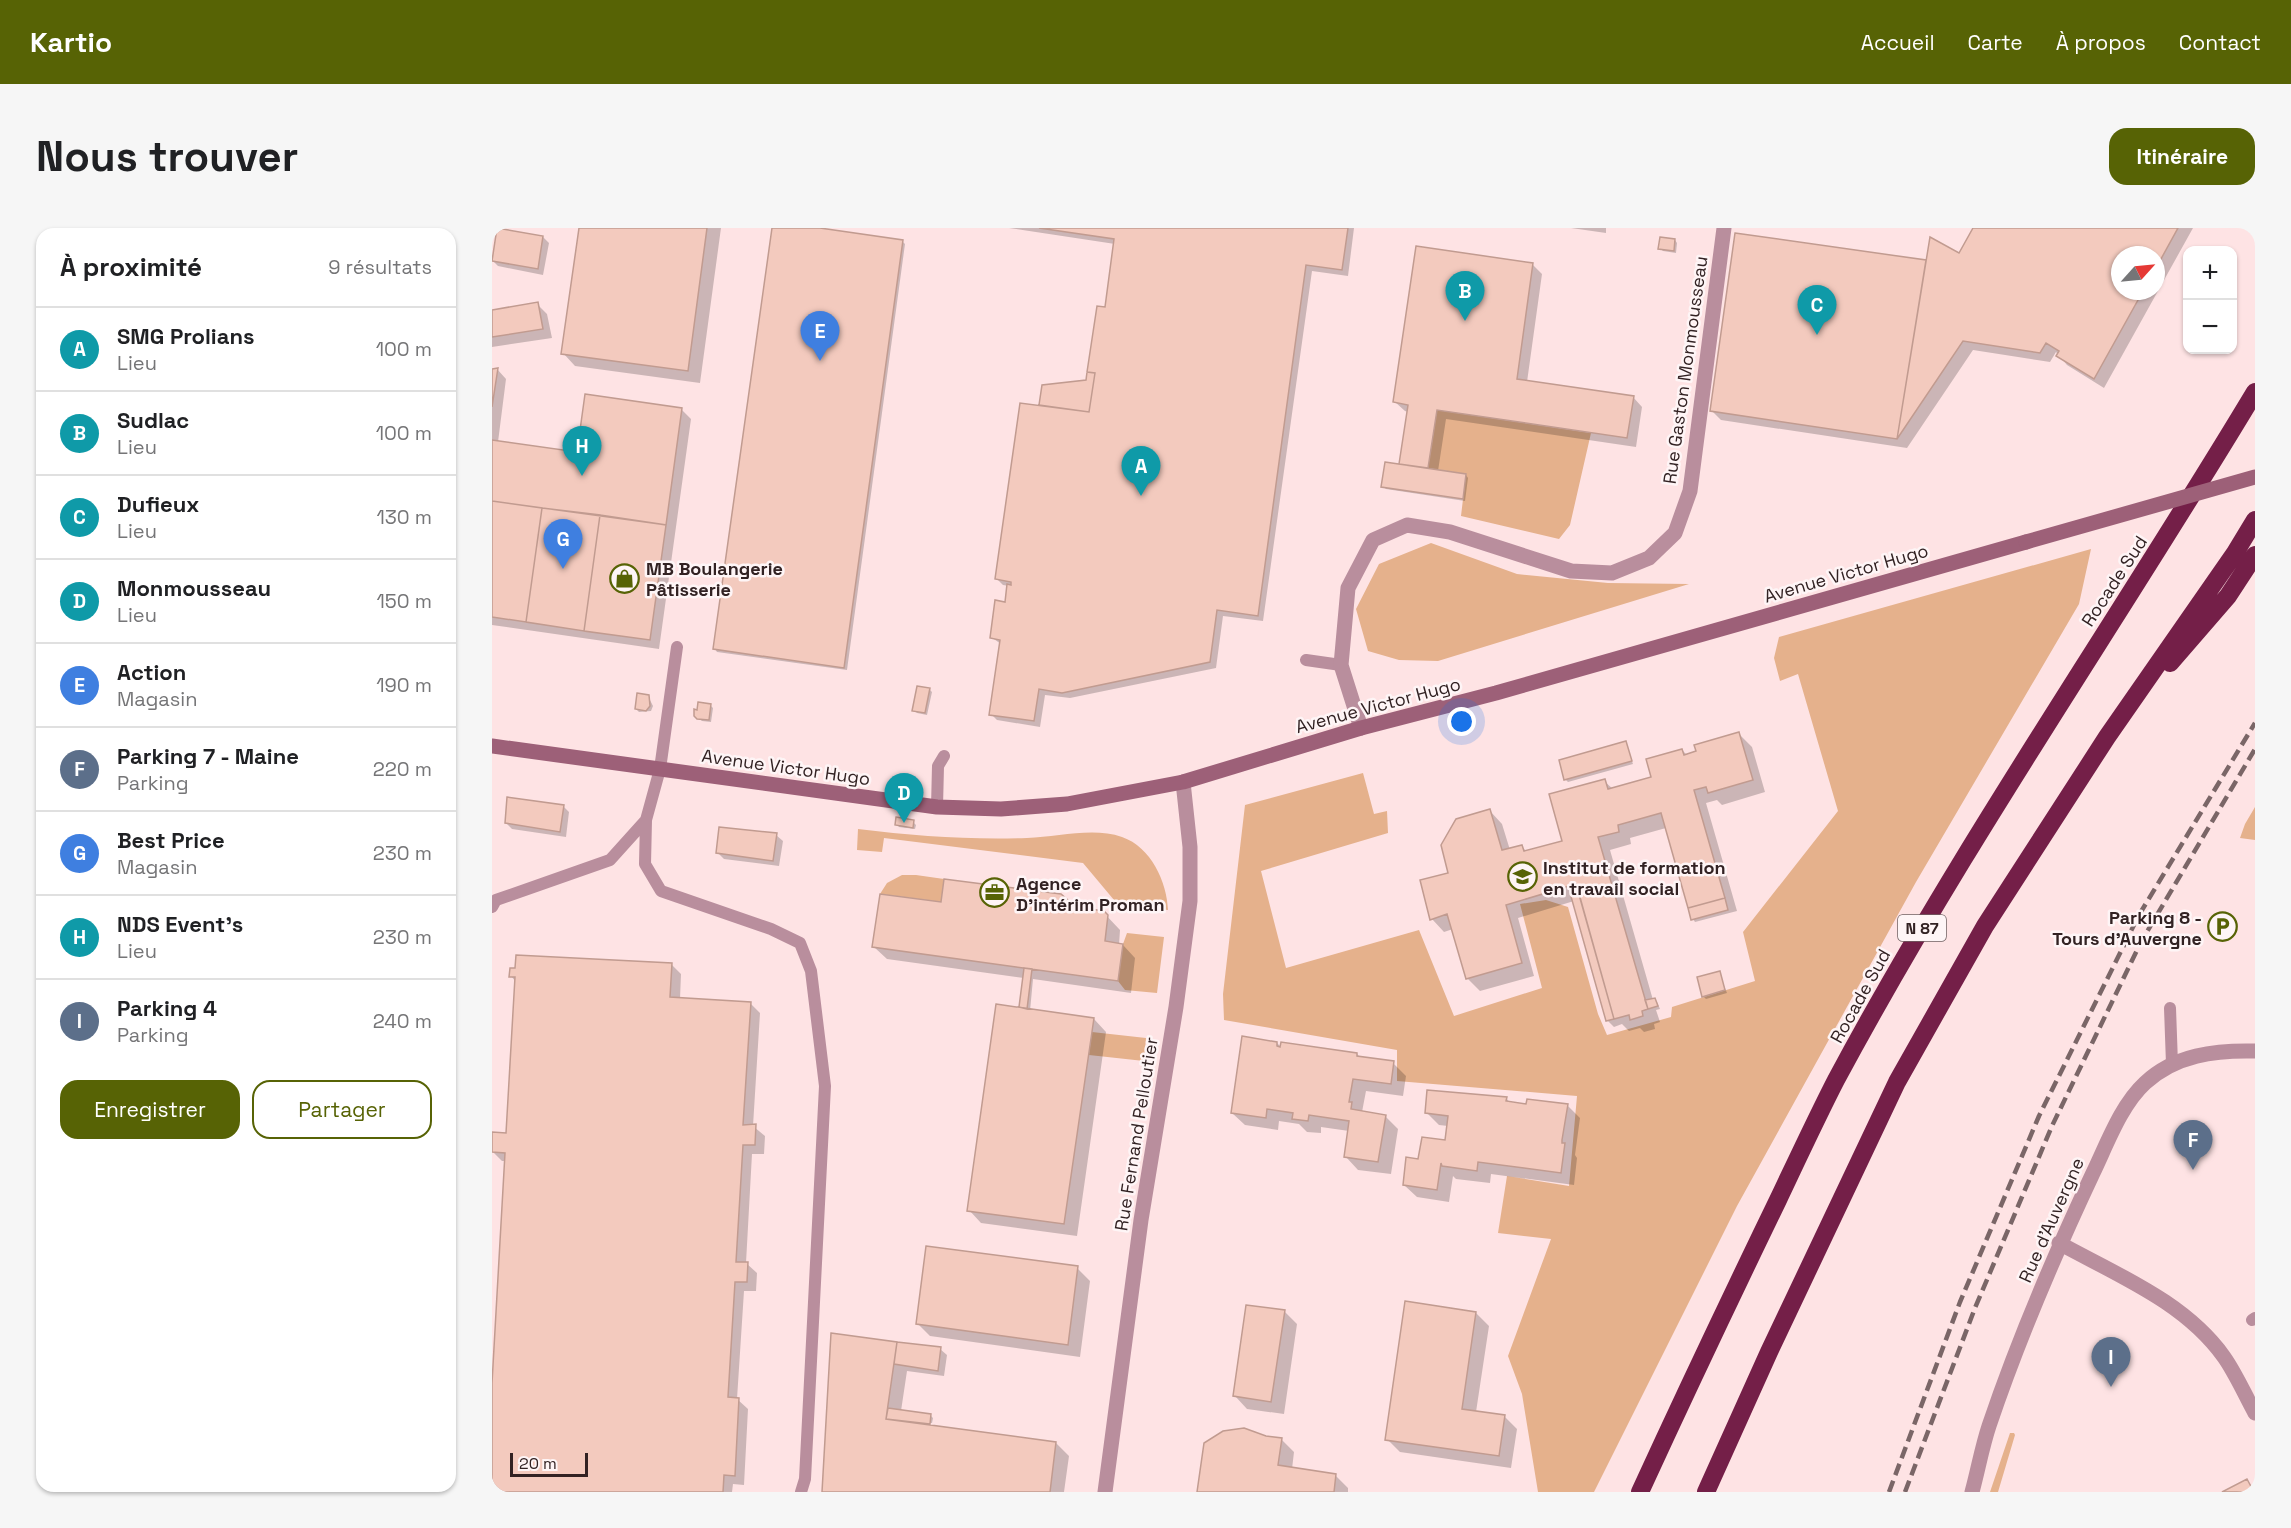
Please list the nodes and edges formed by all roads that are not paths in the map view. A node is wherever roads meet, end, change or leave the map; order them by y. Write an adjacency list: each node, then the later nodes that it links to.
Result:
1 (1724, 228): 8 (street, Rue Gaston Monmousseau)
2 (2255, 392): 25 (highway, Rocade Sud / N 87)
3 (2255, 477): 9 (street, Avenue Victor Hugo, bridge)
4 (2255, 520): 10 (highway, N 87)
5 (2255, 555): 10 (highway)
6 (677, 647): 13 (lane)
7 (1306, 660): 8 (lane)
8 (1341, 664): 9 (street, Rue Gaston Monmousseau)
9 (1361, 728): 14 (street, Avenue Victor Hugo)
10 (2107, 737): 26 (highway, N 87)
11 (492, 746): 13 (street, Avenue Victor Hugo)
12 (944, 756): 15 (lane)
13 (660, 769): 15 (street, Avenue Victor Hugo); 16 (lane)
14 (1183, 782): 15 (street, Avenue Victor Hugo); 24 (street, Rue Fernand Pelloutier)
15 (937, 807)
16 (646, 820): 17 (lane); 23 (lane)
17 (492, 906)
18 (2170, 1008): 20 (lane)
19 (2255, 1051): 20 (street, Rue d'Auvergne)
20 (2172, 1064): 21 (street, Rue d'Auvergne)
21 (2060, 1243): 22 (street); 27 (street, Rue d'Auvergne)
22 (2255, 1413)
23 (801, 1492)
24 (1105, 1492)
25 (1640, 1492)
26 (1706, 1492)
27 (1972, 1492)

